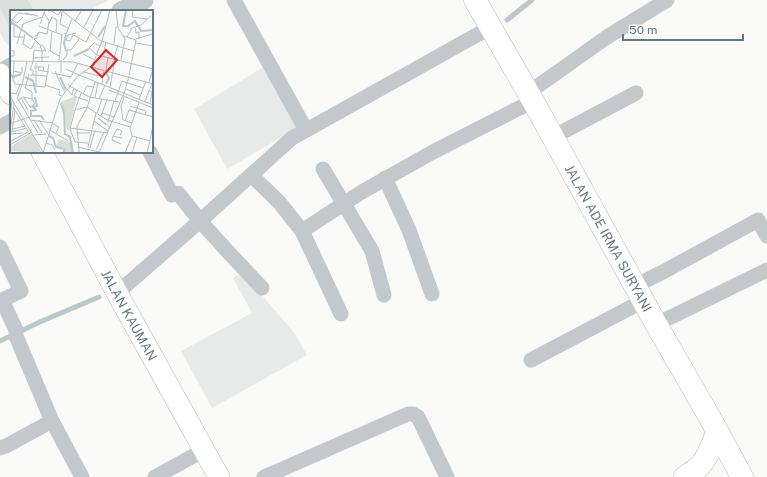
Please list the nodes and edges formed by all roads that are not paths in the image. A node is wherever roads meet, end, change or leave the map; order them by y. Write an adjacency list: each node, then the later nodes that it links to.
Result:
1 (144, 0): 5 (street)
2 (234, 0): 14 (street)
3 (475, 0): 6 (main road, JALAN ADE IRMA SURYANI)
4 (667, 0): 11 (street)
5 (123, 10)
6 (491, 27): 11 (main road, JALAN ADE IRMA SURYANI); 14 (street)
7 (10, 68): 8 (street)
8 (0, 73): 9 (main road)
9 (10, 92)
10 (636, 93): 15 (street)
11 (531, 97): 15 (main road, JALAN ADE IRMA SURYANI); 20 (street)
12 (10, 122): 13 (street)
13 (0, 127)
14 (306, 130): 19 (street)
15 (553, 137): 30 (main road, JALAN ADE IRMA SURYANI)
16 (43, 153): 29 (main road, JALAN KAUMAN)
17 (151, 153): 23 (street)
18 (323, 169): 21 (street)
19 (251, 175): 23 (street); 24 (street)
20 (385, 178): 21 (street); 31 (street)
21 (344, 203): 24 (street); 32 (street)
22 (763, 218): 25 (street); 30 (street)
23 (200, 221): 28 (street); 29 (street)
24 (302, 231): 33 (street)
25 (767, 236)
26 (0, 247): 36 (street)
27 (767, 270): 34 (street)
28 (262, 288)
29 (117, 293): 39 (main road, JALAN KAUMAN)
30 (639, 293): 34 (main road, JALAN ADE IRMA SURYANI); 35 (street)
31 (432, 294)
32 (384, 295)
33 (341, 314)
34 (656, 324): 37 (main road, JALAN ADE IRMA SURYANI)
35 (531, 360)
36 (52, 421): 38 (street); 40 (street)
37 (718, 432): 45 (main road); 46 (main road, JALAN ADE IRMA SURYANI)
38 (2, 444)
39 (204, 450): 41 (street); 42 (main road, JALAN KAUMAN)
40 (82, 477)
41 (155, 477)
42 (219, 477)
43 (264, 477): 44 (street)
44 (447, 477)
45 (685, 477)
46 (742, 477)

